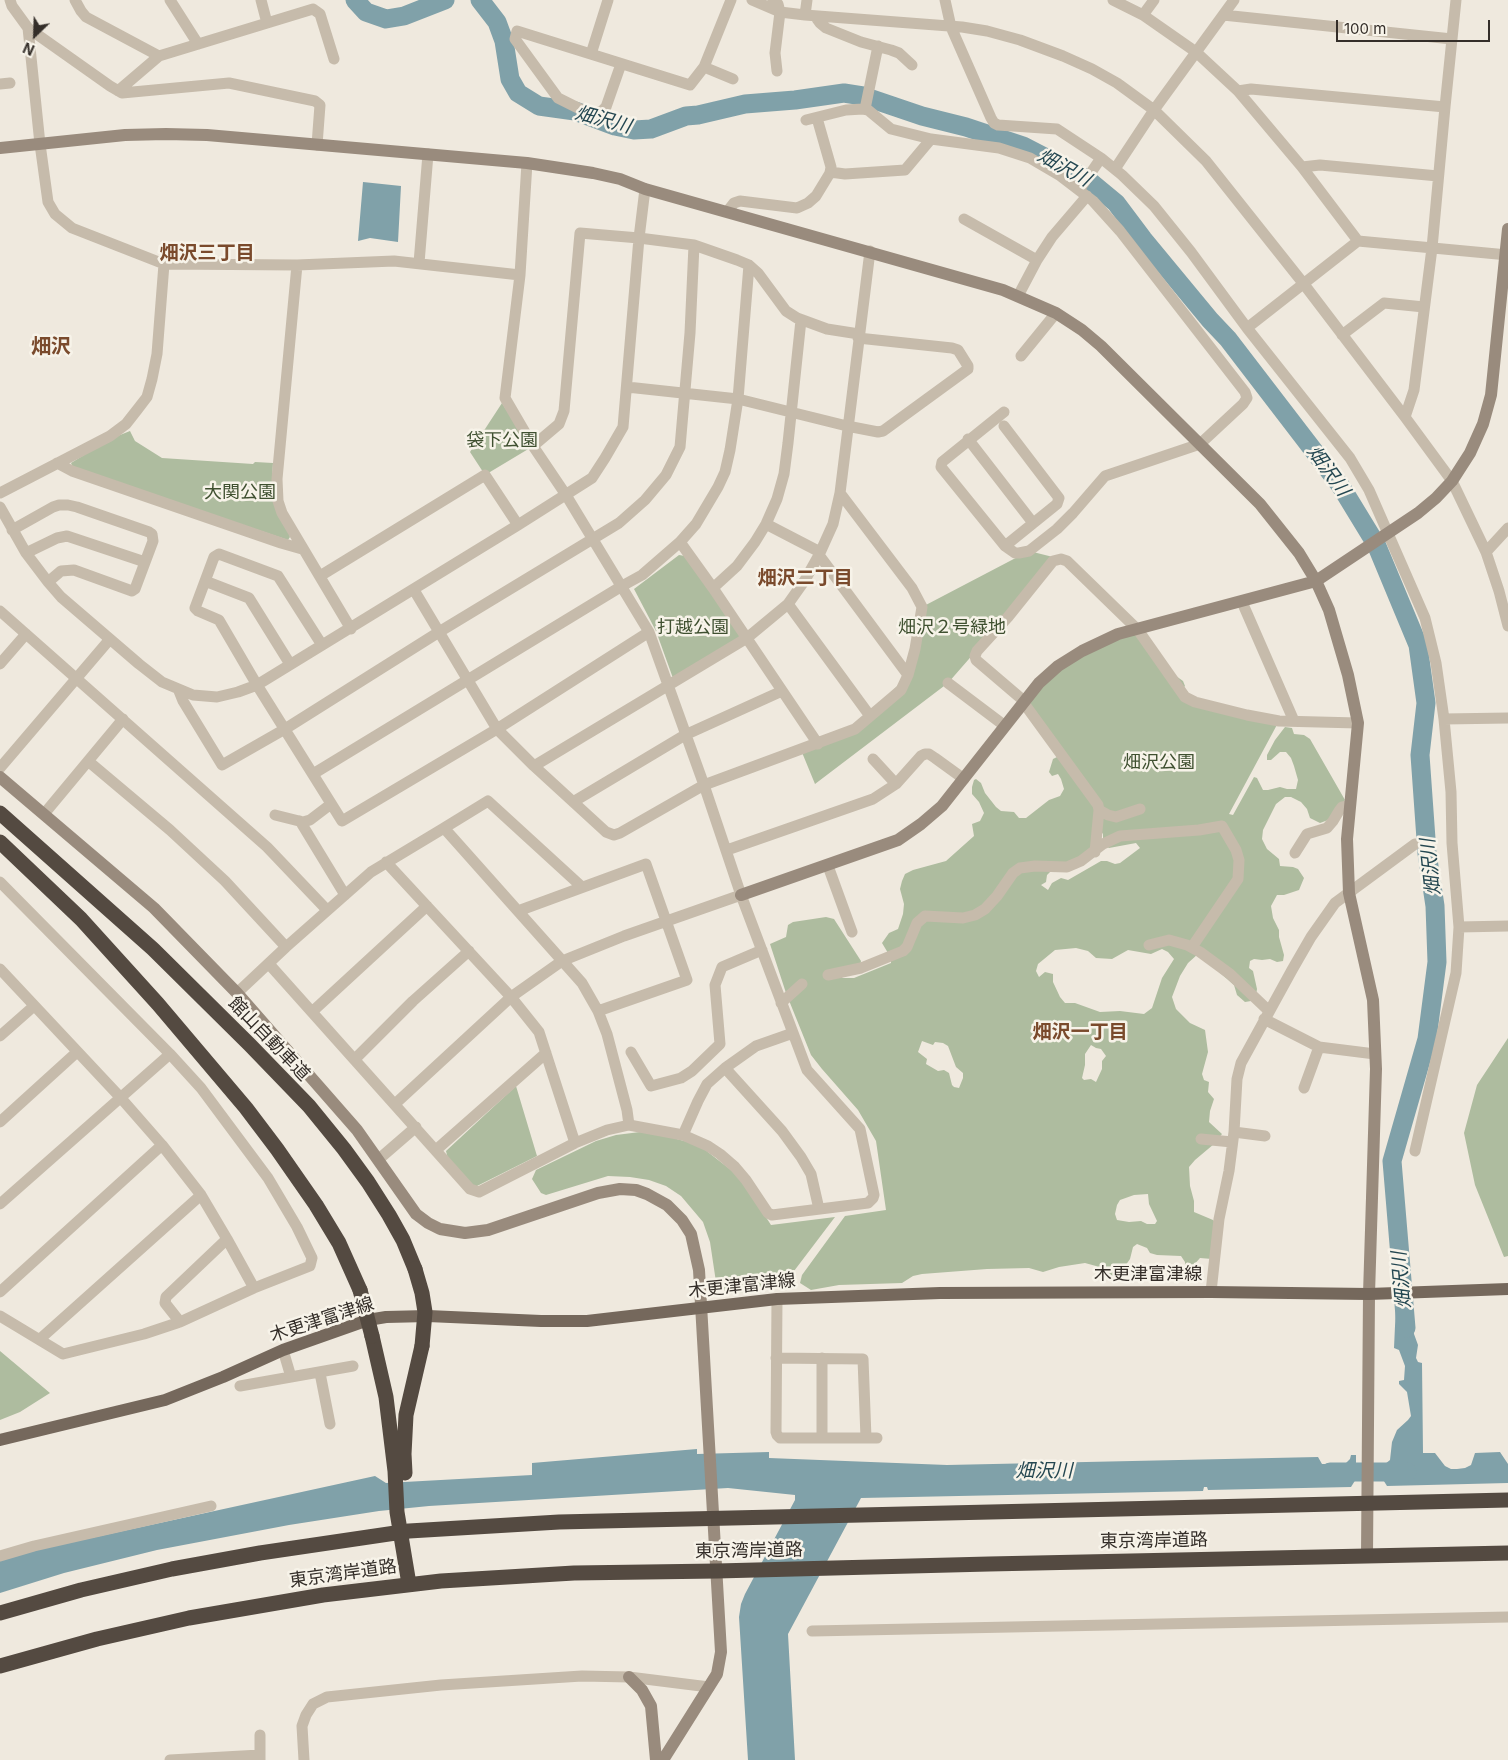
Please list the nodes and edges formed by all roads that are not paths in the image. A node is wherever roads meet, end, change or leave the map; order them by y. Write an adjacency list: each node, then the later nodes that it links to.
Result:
1 (10, 0): 21 (street)
2 (76, 0): 27 (street)
3 (170, 0): 23 (street)
4 (261, 0): 19 (street)
5 (608, 0): 26 (street)
6 (731, 0): 31 (street)
7 (752, 0): 15 (street)
8 (773, 0): 15 (street)
9 (807, 0): 18 (street)
10 (945, 0): 20 (street)
11 (1113, 0): 16 (street)
12 (1154, 0): 16 (street)
13 (1234, 0): 17 (street)
14 (1456, 0): 22 (street)
15 (780, 12): 18 (street); 32 (street)
16 (1144, 15): 25 (street)
17 (1224, 15): 22 (street); 25 (street)
18 (810, 16): 20 (street); 24 (street)
19 (267, 23): 23 (street); 28 (street)
20 (951, 27): 38 (street); 44 (street)
21 (28, 28): 34 (street); 40 (street)
22 (1452, 39): 36 (street)
23 (198, 44): 27 (street)
24 (878, 46): 30 (street); 37 (street)
25 (1196, 52): 35 (street); 38 (street)
26 (591, 54): 29 (street); 29 (street)
27 (159, 56): 34 (street)
28 (334, 60)
29 (621, 64): 31 (street)
30 (912, 65)
31 (704, 67): 33 (street)
32 (777, 70)
33 (733, 79)
34 (118, 91): 41 (street)
35 (1238, 91): 36 (street); 46 (street)
36 (1445, 106): 49 (street)
37 (865, 110): 39 (street); 48 (street)
38 (1154, 110): 47 (street); 67 (street)
39 (931, 139): 48 (street); 51 (street)
40 (40, 144): 41 (street); 42 (street); 63 (street)
41 (317, 145): 43 (street)
42 (0, 148)
43 (428, 154): 45 (street); 62 (street)
44 (1101, 158): 47 (street); 51 (street)
45 (527, 164): 50 (street); 66 (street)
46 (1302, 167): 49 (street); 56 (street)
47 (1115, 169): 72 (street)
48 (830, 172): 52 (street)
49 (1438, 176): 58 (street)
50 (645, 189): 52 (street); 55 (street)
51 (1083, 193): 61 (street); 85 (street)
52 (727, 212): 59 (street)
53 (964, 219): 61 (street)
54 (1508, 229): 60 (street)
55 (639, 238): 57 (street); 76 (street); 86 (street)
56 (1358, 241): 58 (street); 67 (street)
57 (694, 245): 65 (street); 77 (street)
58 (1432, 248): 60 (street); 69 (street)
59 (870, 252): 68 (street); 74 (street)
60 (1507, 254): 88 (street)
61 (1037, 260): 68 (street)
62 (419, 263): 64 (street); 66 (street)
63 (164, 264): 64 (street); 87 (street)
64 (297, 265): 102 (street)
65 (749, 265): 71 (street); 78 (street)
66 (520, 275): 86 (street)
67 (1303, 283): 72 (street); 73 (street)
68 (1018, 296): 70 (street)
69 (1424, 307): 73 (street); 81 (street)
70 (1056, 313): 75 (street); 85 (street)
71 (801, 320): 74 (street); 79 (street)
72 (1247, 328): 98 (street)
73 (1342, 335): 81 (street)
74 (858, 336): 82 (street); 82 (street)
75 (1021, 356)
76 (627, 387): 77 (street); 91 (street)
77 (684, 393): 78 (street); 99 (street)
78 (738, 399): 79 (street); 100 (street)
79 (791, 412): 82 (street); 94 (street)
80 (1004, 412): 84 (street)
81 (1405, 417): 88 (street)
82 (847, 426): 90 (street)
83 (1004, 426): 93 (street)
84 (968, 439): 93 (street); 101 (street)
85 (1200, 444): 101 (street); 109 (street)
86 (533, 446): 91 (street)
87 (57, 463): 89 (street); 102 (street)
88 (1452, 481): 98 (street); 103 (street)
89 (0, 493)
90 (840, 493): 105 (street); 128 (street)
91 (566, 495): 95 (street); 99 (street)
92 (0, 508): 97 (street)
93 (1033, 523): 101 (street)
94 (766, 524): 105 (street); 112 (street)
95 (518, 525): 107 (street); 113 (street)
96 (1508, 528): 103 (street)
97 (7, 529): 104 (street); 106 (street)
98 (1388, 534): 109 (street); 138 (street)
99 (592, 539): 111 (street); 120 (street)
100 (680, 542): 111 (street); 112 (street)
101 (1005, 546)
102 (302, 549): 107 (street)
103 (1486, 552): 117 (street)
104 (26, 553): 106 (street); 110 (street)
105 (820, 553): 115 (street); 128 (street)
106 (145, 562): 110 (street)
107 (320, 576): 118 (street)
108 (205, 581): 125 (street); 127 (street); 132 (street)
109 (1316, 581): 114 (street); 142 (street)
110 (48, 582): 124 (street)
111 (622, 586): 121 (street); 130 (street)
112 (714, 588): 123 (street)
113 (414, 590): 118 (street); 120 (street)
114 (1242, 602): 119 (street); 141 (street)
115 (788, 604): 123 (street); 137 (street)
116 (0, 611): 122 (street)
117 (1508, 626)
118 (351, 629): 125 (street)
119 (1138, 630): 136 (street); 136 (street); 141 (street)
120 (439, 632): 130 (street); 144 (street)
121 (649, 632): 133 (street); 145 (street)
122 (26, 634): 126 (street); 129 (street)
123 (747, 638): 133 (street); 135 (street)
124 (110, 639): 129 (street); 134 (street)
125 (322, 645): 127 (street)
126 (0, 664)
127 (290, 664): 132 (street)
128 (908, 675): 137 (street)
129 (76, 678): 140 (street); 151 (street)
130 (469, 680): 145 (street); 152 (street)
131 (948, 683): 143 (street)
132 (257, 684): 134 (street); 144 (street)
133 (668, 685): 146 (street); 150 (street)
134 (179, 691): 144 (street)
135 (782, 691): 146 (street); 147 (street)
136 (1024, 702): 143 (street); 161 (street)
137 (870, 716): 147 (street)
138 (1444, 718): 139 (street); 184 (street)
139 (1508, 718)
140 (123, 719): 149 (street); 180 (street)
141 (1294, 721): 142 (street)
142 (1358, 723): 159 (street)
143 (1005, 726): 154 (street)
144 (285, 729): 152 (street)
145 (497, 729): 150 (street); 158 (street)
146 (685, 734): 156 (street); 157 (street)
147 (818, 744): 156 (street)
148 (873, 758): 155 (street)
149 (88, 761): 163 (street); 187 (street)
150 (534, 766): 157 (street)
151 (0, 768)
152 (313, 774): 158 (street)
153 (0, 777): 163 (street)
154 (964, 779): 155 (street); 173 (street)
155 (896, 784): 169 (street)
156 (704, 785): 157 (street); 169 (street)
157 (574, 802)
158 (331, 804): 165 (street)
159 (1350, 805): 171 (street); 176 (street)
160 (1140, 808): 161 (street)
161 (1099, 810): 170 (street)
162 (0, 813): 252 (highway, 館山自動車道, bridge)
163 (44, 814): 196 (street)
164 (276, 815): 165 (street)
165 (300, 821): 177 (street)
166 (444, 828): 172 (street); 175 (street); 181 (street)
167 (0, 842): 252 (highway, bridge)
168 (1415, 844): 176 (street)
169 (726, 850): 178 (street)
170 (1095, 852): 188 (street); 194 (street)
171 (1294, 853)
172 (386, 862): 177 (street); 179 (street)
173 (828, 866): 178 (street); 185 (street)
174 (0, 882): 209 (street)
175 (582, 887): 181 (street); 182 (street)
176 (1349, 893): 202 (street); 210 (street)
177 (345, 895): 180 (street)
178 (741, 895): 182 (street); 189 (street)
179 (427, 906): 190 (street); 201 (street)
180 (327, 910): 187 (street)
181 (518, 911): 191 (street)
182 (668, 922): 191 (street); 200 (street)
183 (1508, 926): 184 (street)
184 (1459, 927): 226 (street)
185 (852, 932)
186 (1148, 945): 188 (street)
187 (286, 947): 192 (street)
188 (1192, 947): 202 (street)
189 (762, 950): 198 (street); 207 (street)
190 (469, 952): 197 (street); 211 (street)
191 (562, 961): 197 (street); 200 (street)
192 (269, 964): 196 (street); 201 (street)
193 (0, 970): 199 (street)
194 (828, 975)
195 (802, 984): 198 (street)
196 (237, 993): 227 (street)
197 (512, 997): 208 (street); 215 (street)
198 (781, 1003): 203 (street)
199 (34, 1006): 204 (street); 206 (street)
200 (598, 1011): 217 (street)
201 (313, 1012): 211 (street)
202 (1267, 1015): 205 (street); 221 (street)
203 (794, 1033): 212 (street); 230 (street)
204 (0, 1036)
205 (1319, 1047): 210 (street); 213 (street)
206 (77, 1052): 214 (street); 216 (street)
207 (631, 1052)
208 (546, 1053): 223 (street); 225 (street)
209 (170, 1054): 214 (street); 232 (street)
210 (1375, 1054): 236 (street)
211 (355, 1059): 215 (street)
212 (725, 1068): 219 (street); 230 (street)
213 (1304, 1088)
214 (120, 1097): 224 (street); 229 (street)
215 (395, 1104): 218 (street)
216 (0, 1122)
217 (629, 1125): 219 (street); 223 (street)
218 (416, 1127): 225 (street); 227 (street)
219 (684, 1135): 230 (street)
220 (1265, 1136): 221 (street)
221 (1233, 1137): 222 (street); 235 (street)
222 (1201, 1139)
223 (575, 1143): 225 (street)
224 (162, 1145): 228 (street); 234 (street)
225 (436, 1150)
226 (1415, 1151)
227 (379, 1159): 238 (street)
228 (201, 1195): 231 (street); 241 (street)
229 (0, 1204)
230 (819, 1210)
231 (227, 1239): 232 (street); 240 (street)
232 (254, 1288): 240 (street)
233 (1508, 1289): 236 (main road, 木更津富津線)
234 (0, 1292)
235 (1211, 1292): 236 (main road, 木更津富津線); 237 (main road, 木更津富津線)
236 (1369, 1294): 253 (street)
237 (777, 1299): 238 (main road, 木更津富津線); 243 (street)
238 (703, 1308): 242 (main road, 木更津富津線); 256 (street)
239 (0, 1316): 241 (street)
240 (180, 1322): 241 (street)
241 (40, 1339)
242 (283, 1350): 247 (street); 251 (main road, 木更津富津線)
243 (776, 1358): 244 (street); 250 (street)
244 (822, 1358): 250 (street); 250 (street)
245 (353, 1366): 246 (street)
246 (320, 1372): 247 (street); 249 (street)
247 (291, 1378): 248 (street)
248 (240, 1386)
249 (330, 1424)
250 (822, 1438)
251 (0, 1440)
252 (400, 1471): 257 (highway)
253 (1368, 1499): 254 (highway, 東京湾岸道路); 256 (highway, 東京湾岸道路); 259 (street)
254 (1508, 1500)
255 (211, 1506): 260 (street)
256 (714, 1518): 257 (highway, 東京湾岸道路); 261 (street)
257 (405, 1532): 262 (highway); 263 (highway, 東京湾岸道路)
258 (1508, 1552): 259 (highway, 東京湾岸道路)
259 (1367, 1555): 261 (highway, 東京湾岸道路)
260 (0, 1556)
261 (717, 1571): 262 (highway, 東京湾岸道路); 268 (street)
262 (409, 1584): 266 (highway, 東京湾岸道路)
263 (0, 1612)
264 (1508, 1617): 265 (street)
265 (812, 1631)
266 (0, 1666)
267 (629, 1677): 268 (street); 272 (street); 273 (street)
268 (709, 1687): 274 (street)
269 (260, 1735): 270 (street)
270 (260, 1758): 271 (street)
271 (170, 1760)
272 (304, 1760)
273 (656, 1760)
274 (663, 1760)

